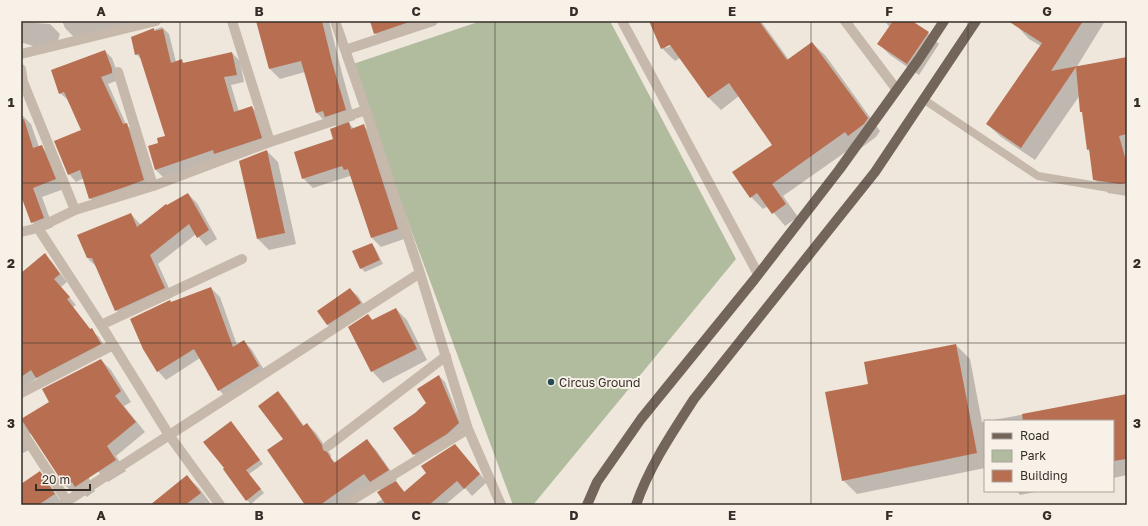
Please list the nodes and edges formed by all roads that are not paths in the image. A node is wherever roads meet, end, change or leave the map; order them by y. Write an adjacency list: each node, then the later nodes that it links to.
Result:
1 (156, 21): 11 (street)
2 (232, 21): 17 (street)
3 (335, 21): 10 (street)
4 (433, 21): 9 (street)
5 (622, 21): 25 (street)
6 (845, 21): 14 (street)
7 (944, 21): 14 (main road)
8 (976, 21): 15 (main road)
9 (422, 23): 10 (street)
10 (345, 50): 16 (street)
11 (21, 54)
12 (21, 69): 20 (street)
13 (118, 72): 18 (street)
14 (897, 90): 25 (main road)
15 (923, 99): 19 (lane); 39 (main road)
16 (366, 110): 17 (street); 24 (street)
17 (270, 142): 18 (street)
18 (154, 186): 20 (street)
19 (1127, 191)
20 (75, 210): 21 (street)
21 (38, 228): 22 (street); 26 (street)
22 (21, 232)
23 (242, 260): 26 (street)
24 (420, 273): 28 (street); 32 (street)
25 (758, 274): 38 (main road)
26 (101, 324): 27 (street)
27 (113, 345): 29 (street); 32 (street)
28 (446, 356): 30 (street); 33 (street)
29 (21, 392)
30 (468, 429): 36 (street); 37 (street)
31 (21, 430): 34 (street)
32 (169, 435): 34 (street); 35 (street)
33 (328, 446)
34 (64, 503)
35 (220, 505)
36 (344, 505)
37 (501, 505)
38 (587, 505)
39 (636, 505)

